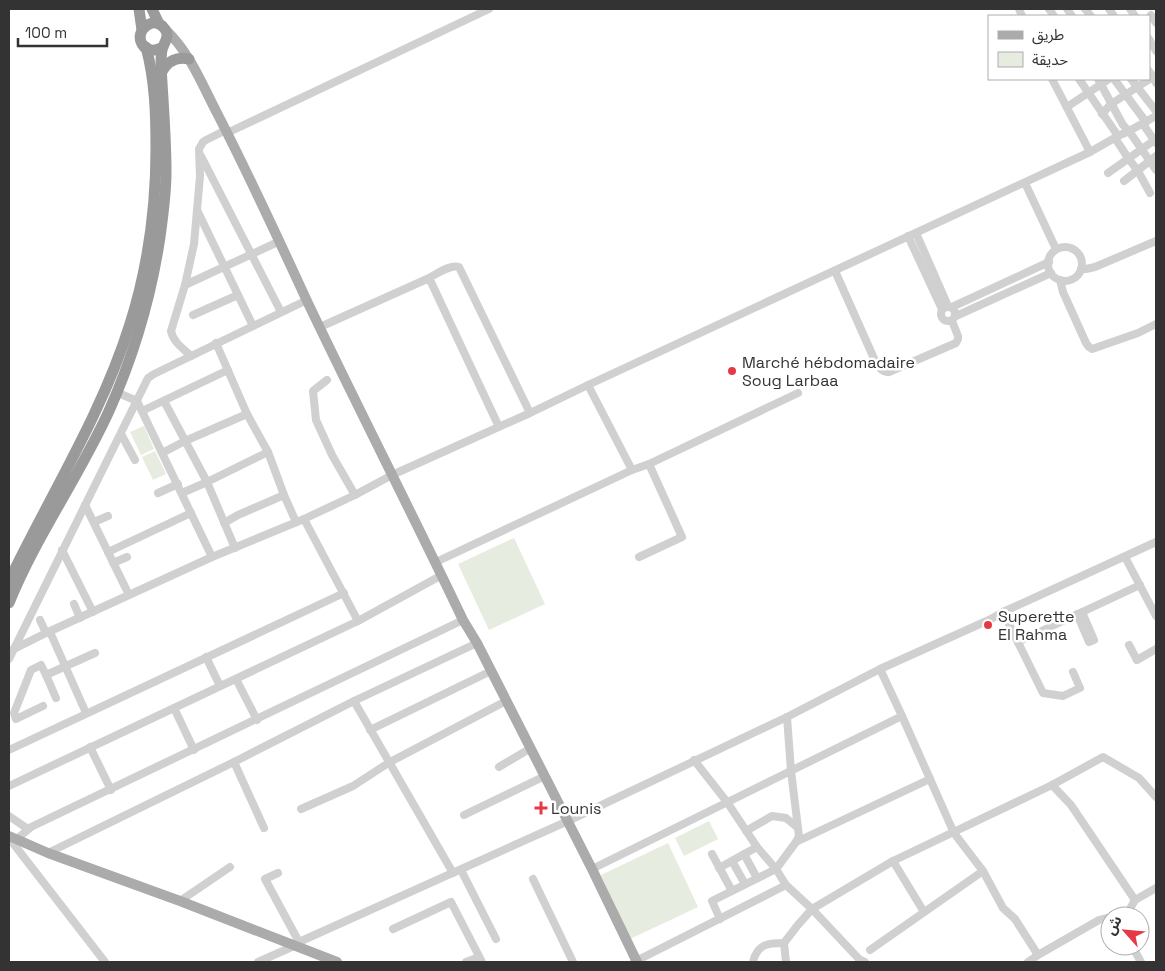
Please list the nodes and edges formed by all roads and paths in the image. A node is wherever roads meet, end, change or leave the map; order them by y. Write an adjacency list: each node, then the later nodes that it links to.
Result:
1 (139, 9): 7 (highway)
2 (152, 9): 6 (highway)
3 (489, 9): 29 (street)
4 (1152, 15): 5 (street)
5 (1156, 23)
6 (162, 27): 7 (highway); 8 (highway); 10 (main road)
7 (142, 30): 9 (highway)
8 (164, 45): 9 (highway); 10 (main road); 12 (highway)
9 (146, 47): 110 (highway)
10 (182, 47): 11 (main road)
11 (189, 59): 12 (highway); 29 (main road)
12 (161, 73): 71 (highway)
13 (1053, 80): 23 (street)
14 (1079, 80): 20 (street)
15 (1115, 80): 21 (street)
16 (1132, 80): 19 (street)
17 (1147, 80): 19 (street)
18 (1099, 82): 20 (street); 22 (street)
19 (1137, 87): 21 (street); 24 (street)
20 (1088, 93): 23 (street); 25 (street)
21 (1126, 95): 22 (street); 27 (street)
22 (1112, 104): 25 (street); 28 (street)
23 (1066, 106): 33 (street)
24 (1156, 111)
25 (1102, 114): 30 (street)
26 (1156, 116): 27 (street)
27 (1145, 123): 28 (street); 31 (street)
28 (1130, 131): 30 (street); 32 (street)
29 (226, 132): 34 (street); 45 (main road)
30 (1116, 137): 33 (street); 35 (street)
31 (1156, 141): 32 (street)
32 (1141, 150): 35 (street); 36 (street)
33 (1090, 152): 41 (street)
34 (199, 153): 43 (street); 48 (street)
35 (1128, 158): 38 (street); 39 (street)
36 (1153, 158): 37 (street); 38 (street)
37 (1156, 170)
38 (1138, 171): 40 (street); 42 (street)
39 (1108, 173)
40 (1124, 181)
41 (1025, 183): 44 (street); 47 (street)
42 (1150, 193)
43 (197, 210): 50 (street); 56 (street)
44 (912, 235): 52 (street); 59 (street)
45 (280, 240): 48 (street); 58 (main road)
46 (1156, 241): 51 (street)
47 (1056, 249): 49 (street); 51 (street)
48 (251, 254): 50 (street); 60 (street)
49 (1049, 262): 53 (street); 59 (street)
50 (224, 267): 56 (street); 57 (street)
51 (1081, 269): 55 (street)
52 (834, 271): 62 (street); 70 (street)
53 (1051, 273): 55 (street); 62 (street)
54 (428, 279): 65 (street); 76 (street); 78 (street)
55 (1060, 280): 63 (street)
56 (185, 285): 67 (street)
57 (238, 295): 61 (street); 64 (street)
58 (307, 300): 60 (street); 65 (main road)
59 (947, 307): 62 (street); 62 (street)
60 (281, 312): 64 (street)
61 (193, 315)
62 (954, 318)
63 (1156, 324)
64 (253, 326): 66 (street)
65 (320, 327): 86 (main road)
66 (216, 343): 67 (street); 68 (street)
67 (191, 356): 73 (street)
68 (228, 370): 74 (street); 77 (street)
69 (327, 380): 92 (street)
70 (588, 385): 76 (street); 85 (street)
71 (116, 392): 73 (street); 114 (highway)
72 (798, 393): 84 (street)
73 (137, 401): 75 (street); 79 (street)
74 (164, 401): 75 (street); 80 (street)
75 (142, 411): 82 (street)
76 (530, 412): 78 (street)
77 (248, 414): 80 (street); 81 (street)
78 (499, 427): 86 (street)
79 (121, 434): 83 (street); 93 (street)
80 (185, 441): 82 (street); 87 (street)
81 (268, 452): 87 (street); 91 (street)
82 (162, 453): 88 (street)
83 (135, 460)
84 (648, 464): 85 (street); 105 (street)
85 (632, 470): 107 (street)
86 (392, 475): 92 (street); 107 (main road)
87 (207, 482): 89 (street); 98 (street)
88 (178, 484): 89 (street); 90 (street)
89 (182, 493): 94 (street)
90 (158, 494)
91 (284, 495): 96 (street); 98 (street)
92 (355, 495): 96 (street)
93 (85, 505): 97 (street); 101 (street)
94 (191, 513): 102 (street); 104 (street)
95 (108, 516): 97 (street)
96 (300, 520): 100 (street); 112 (street)
97 (94, 522): 102 (street)
98 (224, 523): 100 (street)
99 (1156, 542): 106 (street)
100 (235, 548): 104 (street)
101 (62, 550): 116 (street); 128 (street)
102 (108, 552): 108 (street)
103 (126, 557): 108 (street)
104 (212, 557): 113 (street)
105 (640, 557)
106 (1125, 557): 111 (street); 117 (street)
107 (436, 562): 109 (main road)
108 (113, 563): 113 (street)
109 (442, 575): 121 (main road); 122 (street)
110 (9, 581)
111 (1140, 585): 118 (street); 124 (street)
112 (344, 593): 122 (street); 130 (street)
113 (128, 595): 116 (street)
114 (9, 603)
115 (74, 604): 119 (street)
116 (93, 612): 119 (street)
117 (1003, 612): 124 (street); 133 (street)
118 (1156, 616)
119 (80, 618): 123 (street)
120 (40, 620): 123 (street)
121 (463, 620): 125 (main road); 147 (street)
122 (358, 621): 137 (street)
123 (48, 632): 128 (street); 132 (street)
124 (1018, 642): 135 (street)
125 (477, 643): 134 (main road); 140 (street)
126 (1129, 645): 127 (street)
127 (1156, 649)
128 (12, 650): 131 (street)
129 (95, 653): 132 (street)
130 (206, 657): 138 (street); 144 (street)
131 (9, 659)
132 (65, 666): 136 (street); 144 (street)
133 (880, 669): 145 (street); 146 (street)
134 (491, 671): 141 (main road); 148 (street)
135 (1073, 672)
136 (46, 675): 139 (street); 142 (street)
137 (236, 678): 138 (street); 147 (street)
138 (220, 686): 143 (street)
139 (56, 698)
140 (354, 701): 148 (street); 154 (street)
141 (506, 701): 150 (main road); 155 (street)
142 (43, 706)
143 (174, 708): 149 (street); 152 (street)
144 (86, 714): 151 (street)
145 (787, 716): 153 (street); 157 (street)
146 (902, 716): 157 (street); 159 (street)
147 (257, 720): 152 (street)
148 (370, 730): 155 (street)
149 (90, 747): 161 (street); 162 (street)
150 (530, 748): 156 (street); 158 (main road)
151 (9, 750)
152 (194, 750): 162 (street)
153 (694, 760): 164 (street); 168 (street)
154 (234, 762): 169 (street); 177 (street)
155 (390, 762): 165 (street); 186 (street)
156 (499, 767)
157 (791, 771): 164 (street); 170 (street)
158 (545, 776): 167 (street); 168 (main road)
159 (930, 779): 173 (street); 175 (street)
160 (1052, 785): 163 (street); 173 (street); 195 (street)
161 (9, 786)
162 (110, 790): 171 (street)
163 (1156, 797)
164 (727, 802): 172 (street); 184 (street)
165 (300, 809)
166 (9, 816): 171 (street)
167 (464, 816)
168 (568, 821): 184 (main road); 186 (street)
169 (264, 828)
170 (798, 828): 172 (street); 175 (street)
171 (28, 829): 174 (street)
172 (746, 831): 176 (street)
173 (954, 833): 181 (street); 187 (street)
174 (11, 838): 177 (main road); 210 (street)
175 (796, 842): 185 (street)
176 (757, 847): 179 (street); 185 (street)
177 (48, 852): 196 (main road)
178 (712, 854): 183 (street)
179 (744, 854): 180 (street); 189 (street)
180 (732, 861): 183 (street); 191 (street)
181 (894, 861): 198 (street); 199 (street)
182 (230, 867): 196 (street)
183 (720, 868): 194 (street)
184 (592, 869): 215 (main road)
185 (776, 869): 189 (street); 192 (street)
186 (457, 871): 203 (street); 204 (street)
187 (982, 871): 199 (street); 207 (street)
188 (278, 874): 204 (street)
189 (757, 878): 191 (street)
190 (533, 879): 214 (street)
191 (745, 884): 194 (street)
192 (786, 885): 198 (street); 200 (street)
193 (1156, 888): 195 (street)
194 (732, 891): 200 (street)
195 (1135, 900): 197 (street)
196 (180, 901): 204 (main road)
197 (1131, 906)
198 (812, 909): 205 (street); 218 (street)
199 (924, 912): 206 (street)
200 (720, 919): 215 (street)
201 (1100, 920): 207 (street)
202 (394, 929): 209 (street)
203 (496, 938)
204 (297, 944): 208 (street); 212 (main road)
205 (784, 944): 216 (street); 217 (street)
206 (870, 950)
207 (1038, 955): 219 (street)
208 (274, 959): 211 (street)
209 (481, 960): 213 (street)
210 (105, 962)
211 (258, 962)
212 (337, 962)
213 (466, 962)
214 (573, 962)
215 (636, 962)
216 (752, 962)
217 (786, 962)
218 (865, 962)
219 (1028, 962)

